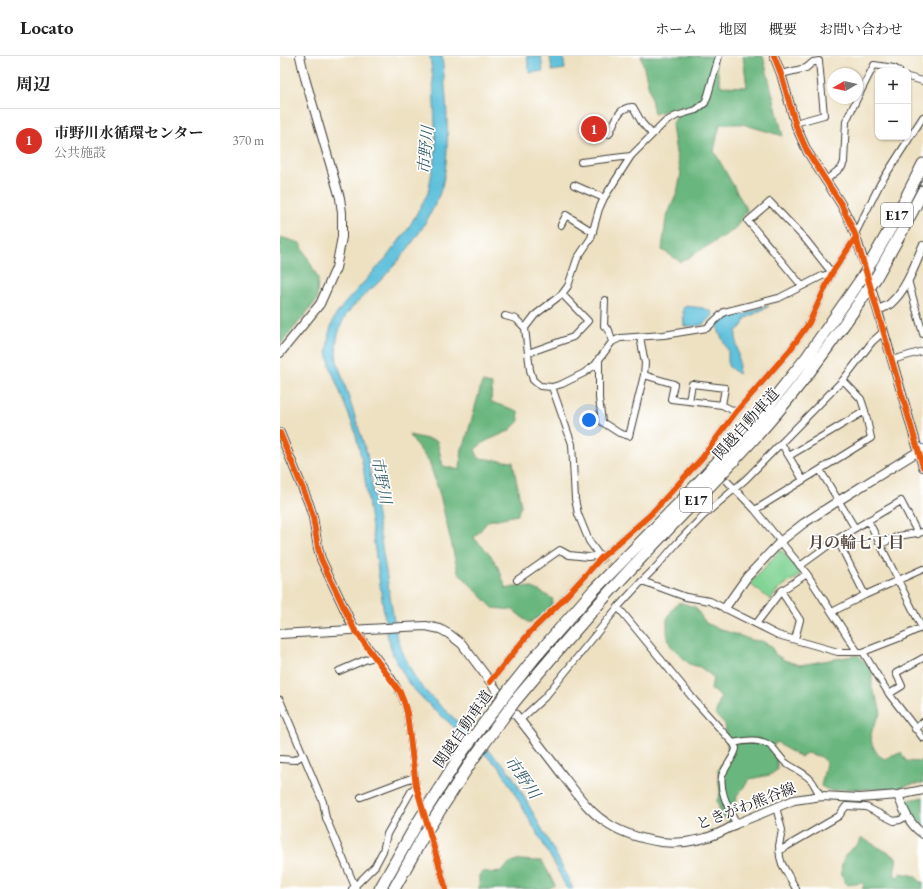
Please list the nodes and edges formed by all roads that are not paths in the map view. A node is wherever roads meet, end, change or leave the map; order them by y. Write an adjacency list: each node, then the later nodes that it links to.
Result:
1 (300, 56): 38 (street)
2 (719, 56): 11 (street)
3 (774, 56): 5 (street)
4 (894, 68): 15 (street)
5 (782, 74): 9 (street); 9 (street)
6 (911, 78): 7 (street)
7 (923, 81)
8 (923, 117): 21 (street)
9 (795, 123): 15 (street)
10 (609, 134): 11 (street)
11 (652, 134): 12 (street)
12 (631, 156): 13 (street); 18 (street)
13 (581, 162)
14 (923, 164): 89 (highway, 関越自動車道 / E17, bridge)
15 (825, 181): 21 (street)
16 (574, 185): 18 (street)
17 (923, 191): 112 (highway, 関越自動車道 / E17, bridge)
18 (604, 198): 20 (street)
19 (561, 225): 20 (street)
20 (593, 232): 27 (street)
21 (856, 235): 24 (street); 29 (street)
22 (923, 246): 23 (street)
23 (920, 260): 25 (street)
24 (832, 273): 26 (street); 26 (street); 47 (street)
25 (908, 280): 29 (street); 33 (street)
26 (802, 286): 34 (street)
27 (562, 294): 31 (street); 37 (street)
28 (605, 300): 35 (street)
29 (878, 310): 32 (street)
30 (505, 316): 31 (street)
31 (525, 328): 37 (street)
32 (884, 331): 40 (street); 42 (street)
33 (923, 334)
34 (640, 337): 35 (street); 41 (street)
35 (612, 342): 39 (street)
36 (923, 351): 40 (street)
37 (528, 352): 43 (street)
38 (280, 353)
39 (599, 358): 41 (street); 43 (street)
40 (892, 360): 50 (street)
41 (644, 375): 44 (street)
42 (843, 380): 46 (street); 49 (street)
43 (552, 387): 65 (street)
44 (689, 401): 45 (street); 45 (street)
45 (722, 405): 47 (street)
46 (865, 411): 51 (street); 53 (street)
47 (736, 412): 65 (street)
48 (280, 433): 81 (street)
49 (781, 443): 51 (street); 56 (street)
50 (921, 450): 52 (street); 57 (street)
51 (789, 456): 54 (street)
52 (923, 467)
53 (820, 470): 54 (street); 57 (street)
54 (803, 480): 58 (street)
55 (728, 482): 56 (street)
56 (735, 488): 58 (street); 71 (street)
57 (838, 501): 60 (street); 63 (street)
58 (755, 510): 63 (street)
59 (868, 520): 60 (street); 61 (street); 64 (street)
60 (855, 528): 62 (street)
61 (920, 533): 64 (street)
62 (837, 539): 66 (street); 75 (street)
63 (781, 541): 66 (street); 77 (street)
64 (881, 544): 70 (street)
65 (601, 556): 69 (street); 88 (street)
66 (800, 566): 68 (street)
67 (923, 569): 70 (street)
68 (807, 574): 74 (street); 78 (street)
69 (516, 580)
70 (898, 580): 75 (street); 80 (street)
71 (642, 581): 73 (street); 77 (street)
72 (629, 584): 73 (street)
73 (635, 589): 76 (street)
74 (781, 590): 79 (street); 83 (street)
75 (866, 595): 78 (street)
76 (618, 607): 92 (street); 96 (street)
77 (724, 608): 79 (street)
78 (832, 612): 84 (street)
79 (756, 624): 83 (street)
80 (922, 628): 84 (street)
81 (354, 630): 82 (street); 85 (street); 88 (street)
82 (280, 634)
83 (795, 639): 84 (street)
84 (860, 652): 90 (street)
85 (375, 657): 87 (street); 99 (street)
86 (923, 658): 90 (street)
87 (339, 671)
88 (490, 682): 89 (street)
89 (503, 691): 111 (highway, 関越自動車道 / E17, bridge)
90 (889, 694): 94 (street)
91 (280, 700): 97 (street)
92 (518, 717): 106 (street, ときがわ熊谷線)
93 (923, 722): 94 (street)
94 (915, 729): 95 (street)
95 (923, 738)
96 (733, 743): 102 (street); 106 (street)
97 (303, 755): 98 (street); 110 (street)
98 (280, 759)
99 (414, 777): 103 (street); 110 (street)
100 (923, 790): 101 (street, ときがわ熊谷線)
101 (898, 795): 102 (street, ときがわ熊谷線); 105 (street)
102 (822, 796): 104 (street, ときがわ熊谷線)
103 (361, 797)
104 (776, 807): 106 (street, ときがわ熊谷線); 109 (street)
105 (907, 816): 107 (street); 109 (street)
106 (736, 824)
107 (923, 834)
108 (432, 840): 113 (street)
109 (779, 851): 114 (street)
110 (354, 888)
111 (380, 889)
112 (394, 889)
113 (446, 889)
114 (796, 889)

